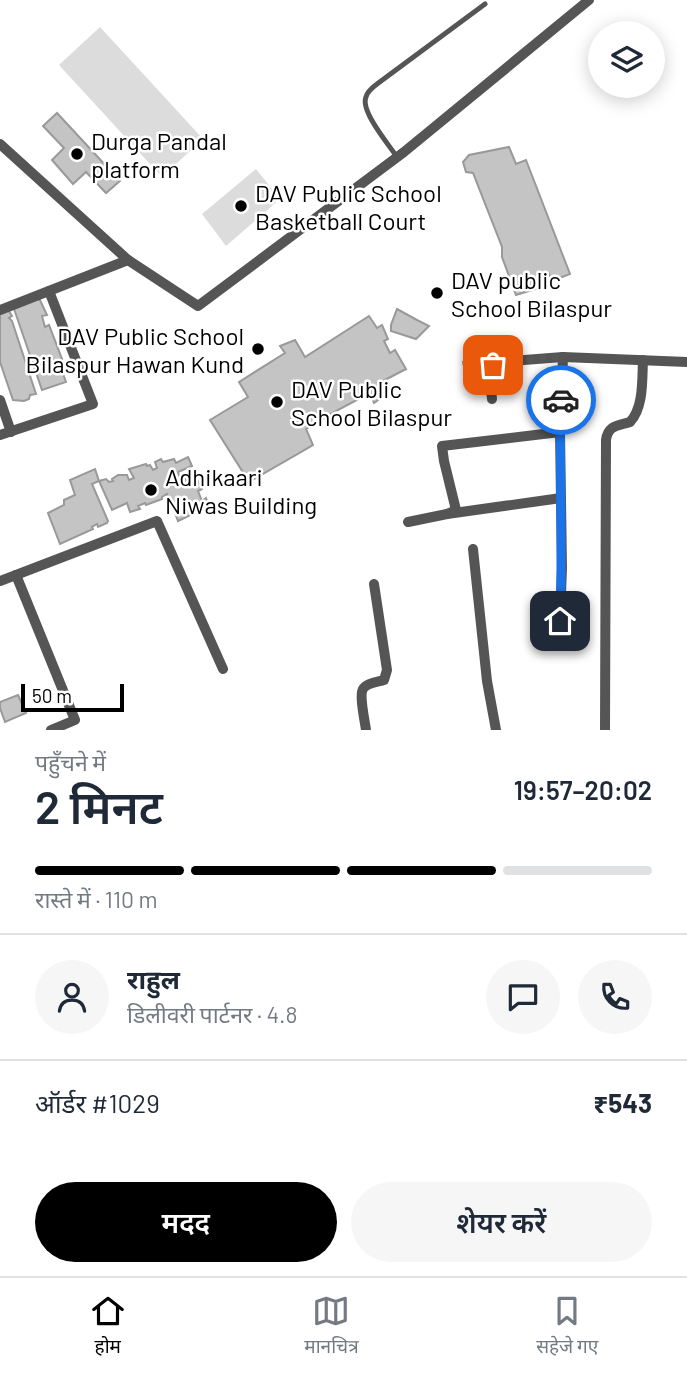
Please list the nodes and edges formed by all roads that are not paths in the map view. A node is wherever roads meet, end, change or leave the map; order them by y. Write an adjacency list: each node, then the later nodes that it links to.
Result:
1 (589, 0): 4 (street)
2 (485, 5): 4 (lane)
3 (0, 144): 5 (street)
4 (397, 157): 5 (street)
5 (128, 260): 6 (street)
6 (49, 291): 7 (street); 14 (street)
7 (0, 310)
8 (562, 357): 9 (street); 11 (street); 13 (street)
9 (643, 360): 10 (street); 27 (street)
10 (687, 362)
11 (492, 399)
12 (0, 400): 14 (street)
13 (560, 432): 15 (street); 16 (street)
14 (5, 433)
15 (562, 498): 16 (street); 22 (street)
16 (447, 514): 17 (street)
17 (408, 522)
18 (473, 549): 26 (street)
19 (16, 575): 20 (street); 23 (street); 24 (street)
20 (0, 581)
21 (374, 584): 25 (street)
22 (560, 621)
23 (223, 668)
24 (51, 730)
25 (366, 730)
26 (496, 730)
27 (605, 730)

